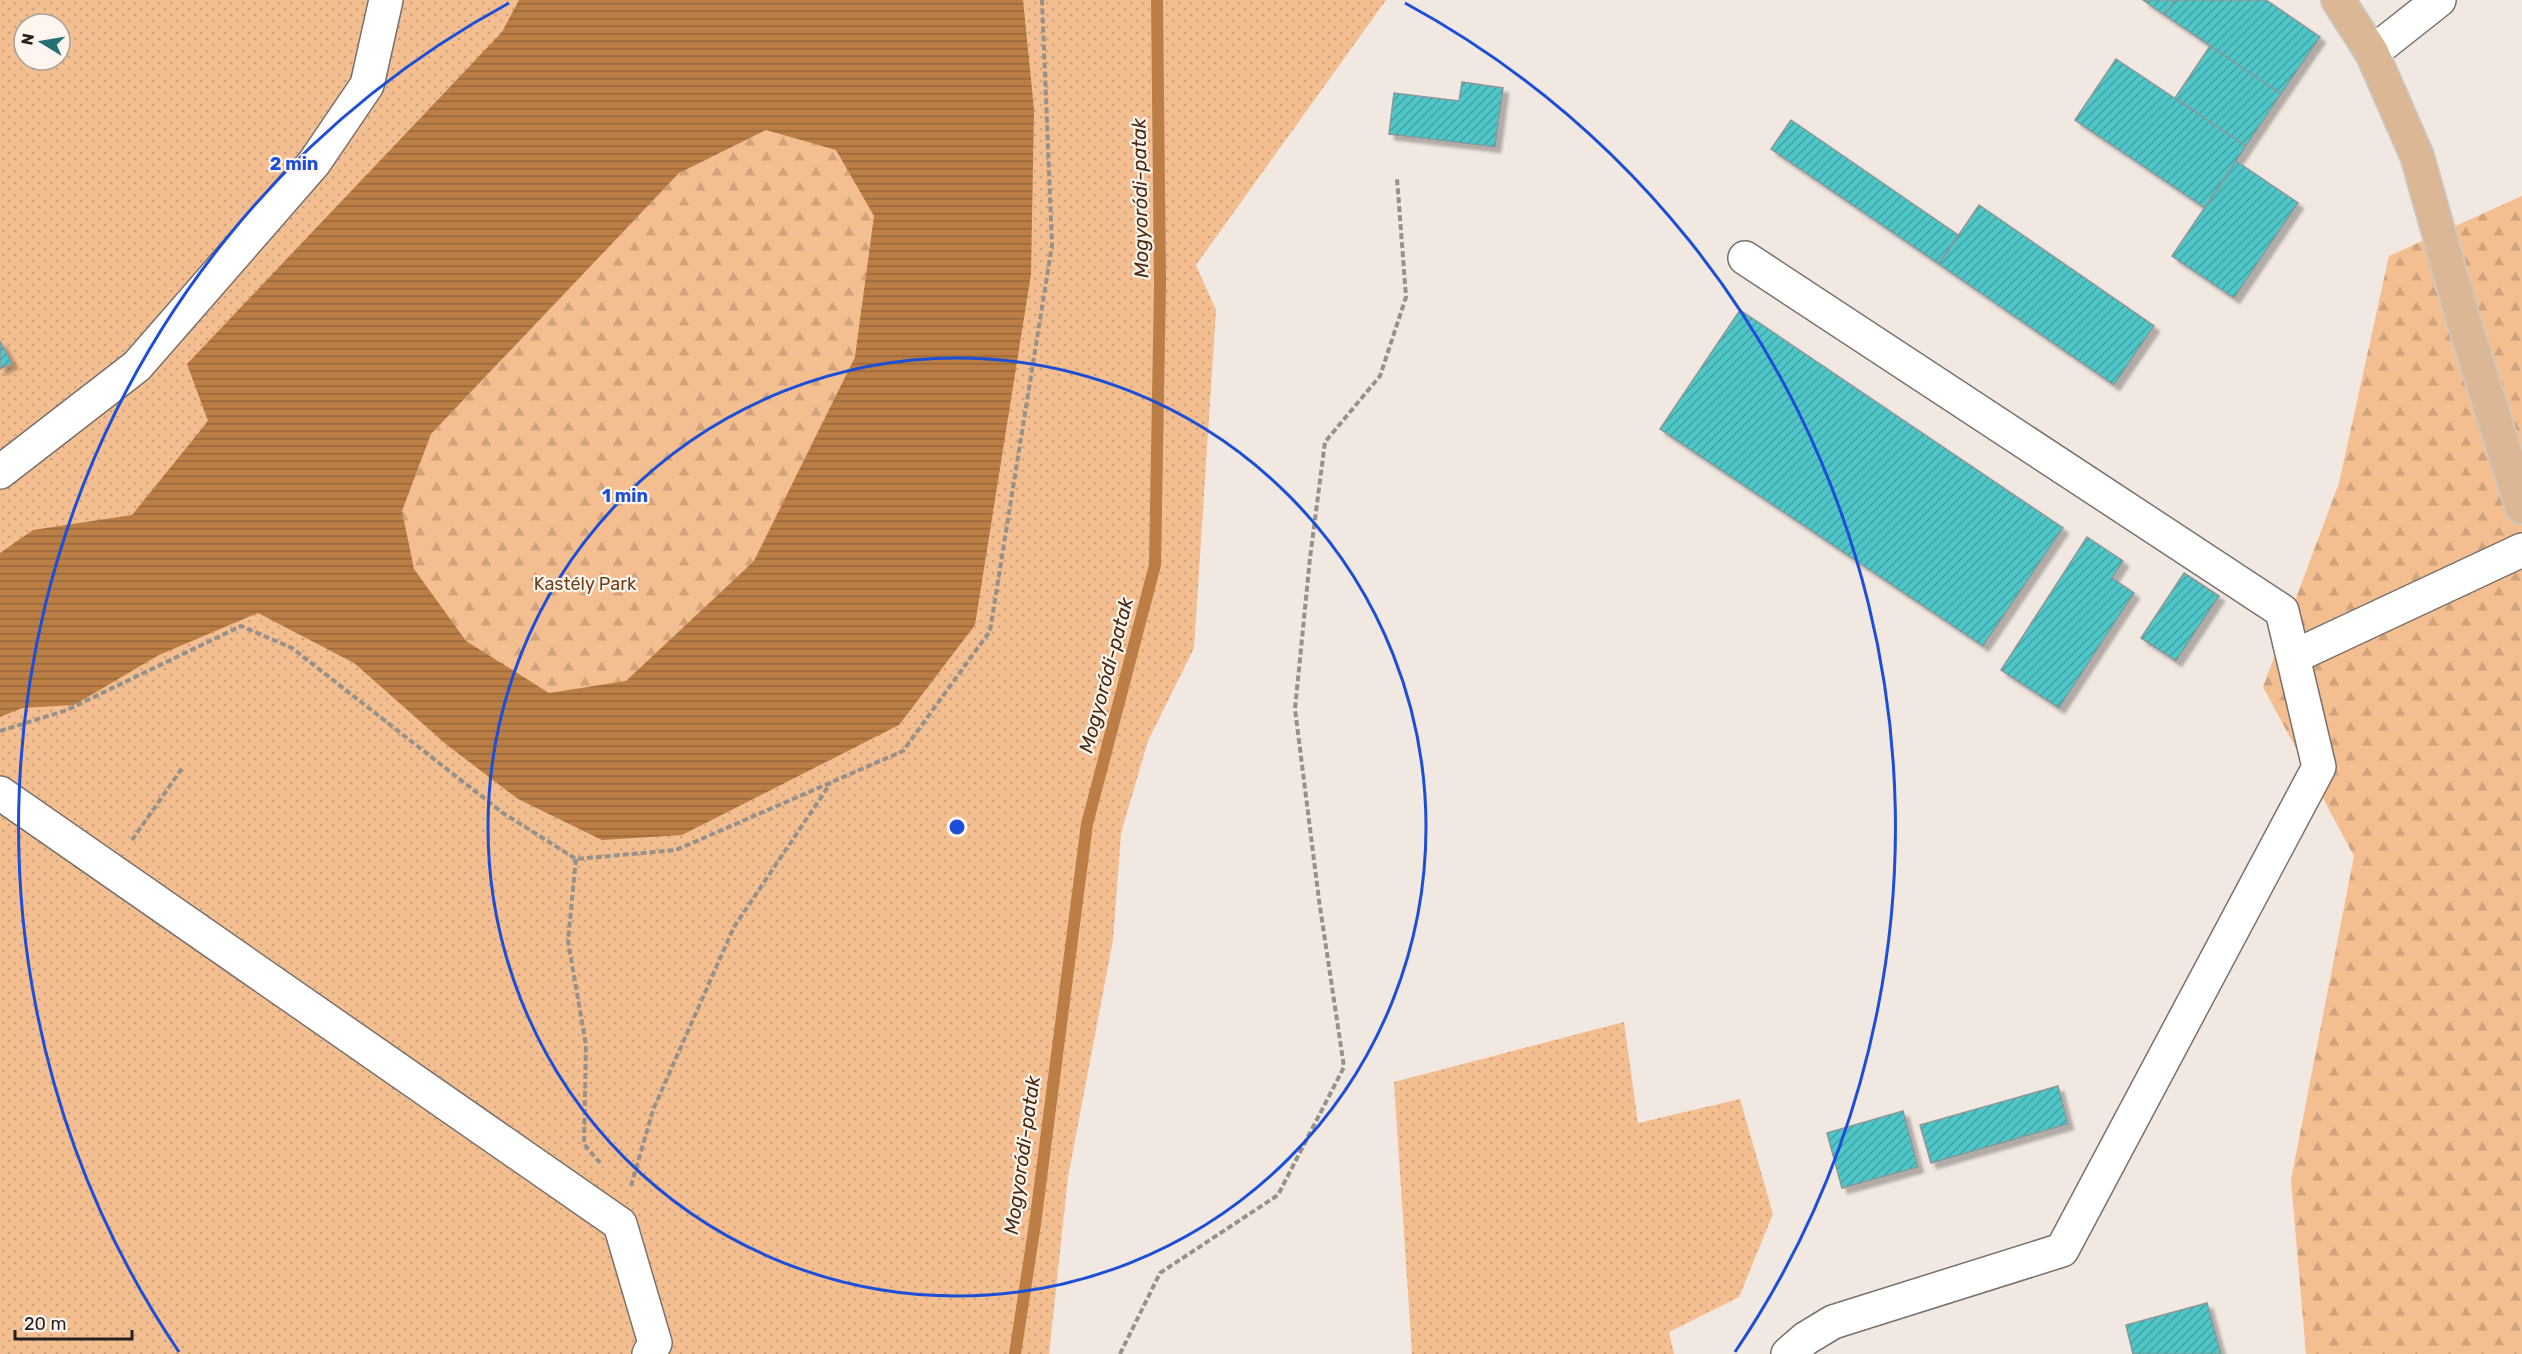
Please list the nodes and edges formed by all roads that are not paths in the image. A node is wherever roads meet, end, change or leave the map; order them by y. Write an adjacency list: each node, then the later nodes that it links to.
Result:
1 (386, 0): 6 (street)
2 (2338, 0): 4 (main road)
3 (2439, 0): 4 (street)
4 (2372, 53): 7 (main road)
5 (1745, 258): 9 (street)
6 (0, 472)
7 (2522, 507)
8 (2522, 550): 9 (street)
9 (2293, 657): 12 (street)
10 (0, 793): 11 (street)
11 (649, 1354)
12 (1788, 1354)

